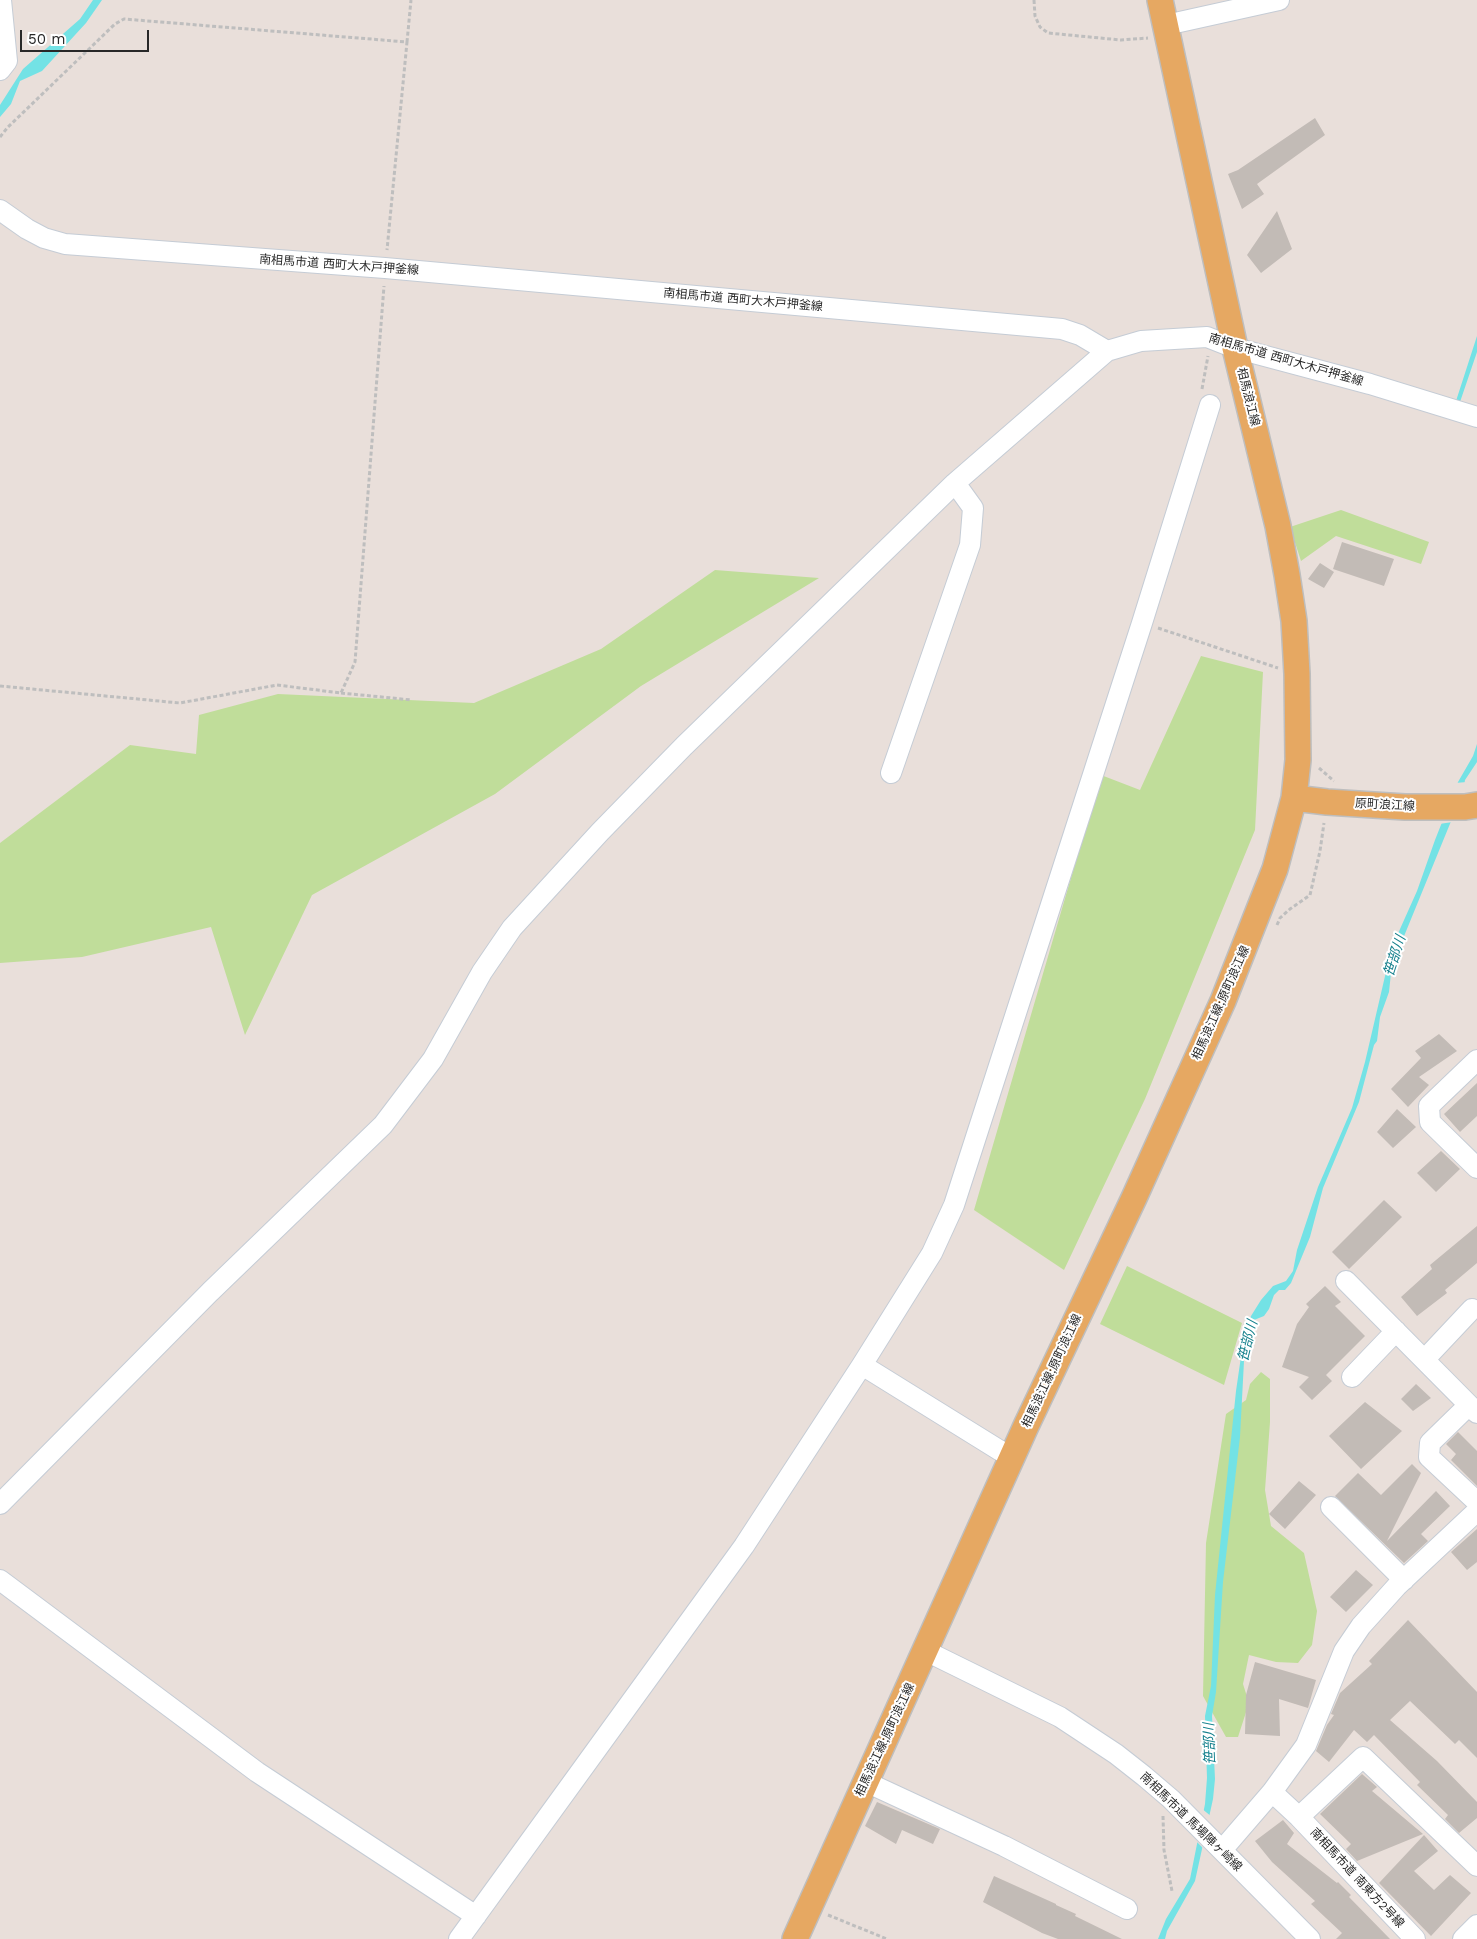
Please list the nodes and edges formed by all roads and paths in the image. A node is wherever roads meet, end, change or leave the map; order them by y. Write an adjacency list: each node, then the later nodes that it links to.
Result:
1 (1, 0): 8 (street)
2 (411, 0): 7 (path)
3 (1034, 0): 6 (path)
4 (1160, 0): 6 (main road, 相馬浪江線)
5 (1279, 0): 6 (street)
6 (1167, 30): 12 (main road, 相馬浪江線)
7 (407, 42): 9 (path); 11 (path)
8 (0, 70)
9 (0, 137)
10 (0, 210): 11 (street, 南相馬市道 西町大木戸押釜線)
11 (386, 268): 14 (street, 南相馬市道 西町大木戸押釜線); 23 (path)
12 (1236, 348): 14 (street, 南相馬市道 西町大木戸押釜線); 16 (street, 南相馬市道 西町大木戸押釜線); 26 (main road, 相馬浪江線)
13 (1209, 349): 15 (path)
14 (1107, 351): 17 (street)
15 (1205, 400): 18 (street)
16 (1477, 417)
17 (955, 484): 25 (street); 41 (street)
18 (1142, 622): 20 (path); 36 (street)
19 (1281, 663): 20 (path)
20 (1281, 669): 21 (path)
21 (1281, 674)
22 (0, 686): 23 (path)
23 (341, 693): 24 (path)
24 (412, 700)
25 (891, 773)
26 (1294, 798): 27 (main road, 原町浪江線); 39 (main road, 相馬浪江線;原町浪江線)
27 (1477, 805)
28 (1324, 820): 29 (path)
29 (1276, 927)
30 (1477, 1060): 31 (street)
31 (1477, 1168)
32 (1346, 1281): 34 (street)
33 (1472, 1309): 35 (street)
34 (1396, 1331): 35 (street); 37 (street)
35 (1424, 1359): 38 (street)
36 (862, 1365): 39 (street); 56 (street)
37 (1352, 1377)
38 (1473, 1409): 40 (street)
39 (1013, 1457): 46 (main road, 相馬浪江線;原町浪江線)
40 (1477, 1502)
41 (0, 1504)
42 (1331, 1507): 45 (street)
43 (1477, 1510): 45 (street)
44 (0, 1580): 56 (street)
45 (1404, 1580): 48 (street)
46 (926, 1650): 47 (main road, 相馬浪江線;原町浪江線); 49 (street, 南相馬市道 馬場陣ヶ崎線)
47 (866, 1782): 54 (main road, 相馬浪江線;原町浪江線); 55 (street)
48 (1272, 1792): 50 (street, 南相馬市道 南東方2号線); 51 (street)
49 (1168, 1796): 51 (street, 南相馬市道 馬場陣ヶ崎線); 53 (path)
50 (1299, 1816): 52 (street); 62 (street, 南相馬市道 南東方2号線)
51 (1217, 1846): 61 (street, 南相馬市道 馬場陣ヶ崎線)
52 (1477, 1866)
53 (1172, 1891)
54 (809, 1908): 59 (main road, 相馬浪江線;原町浪江線); 60 (path)
55 (1127, 1909)
56 (476, 1916): 58 (street)
57 (1477, 1925): 63 (street)
58 (459, 1939)
59 (795, 1939)
60 (886, 1939)
61 (1310, 1939)
62 (1414, 1939)
63 (1462, 1939)

